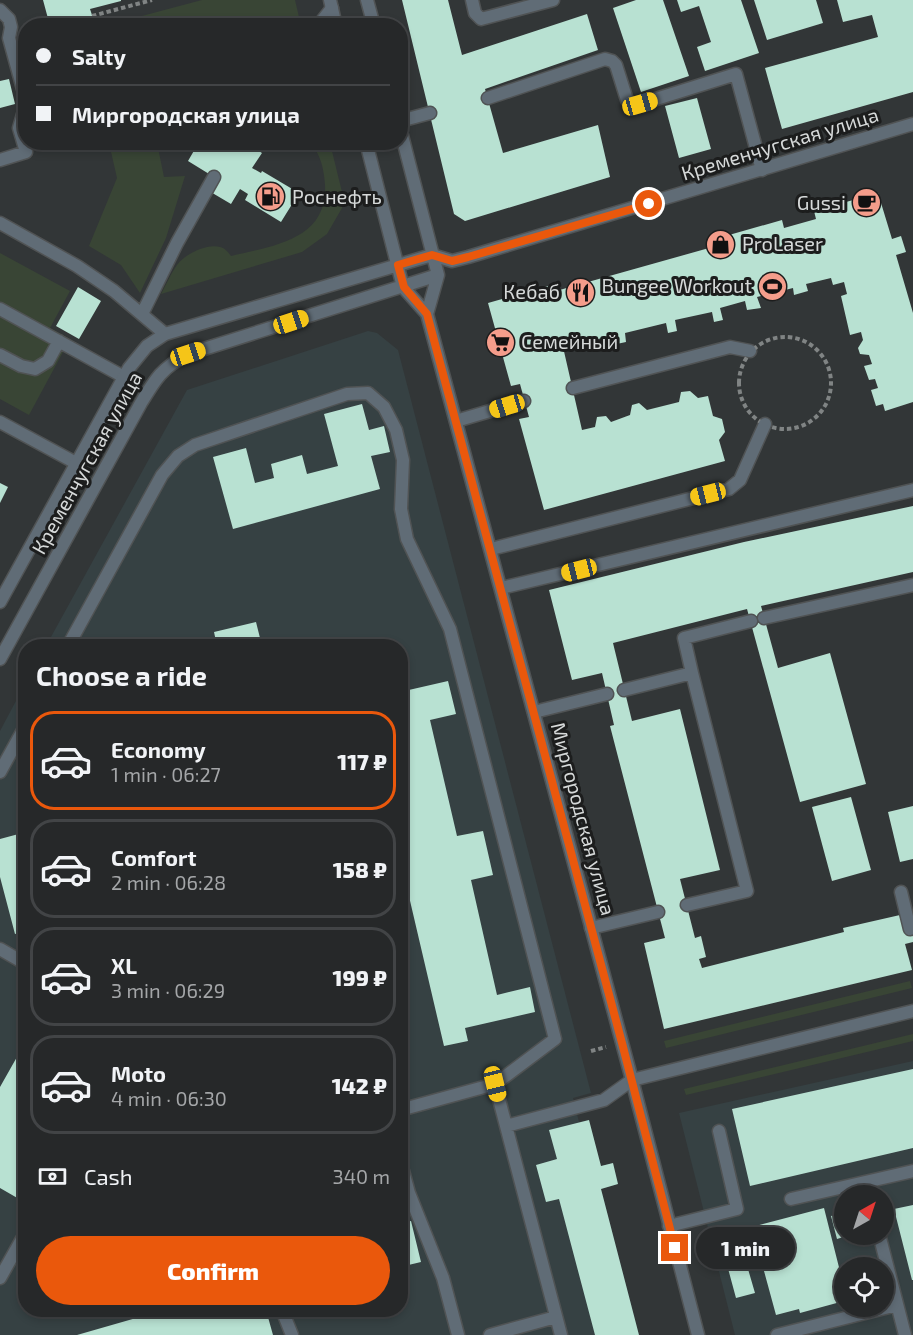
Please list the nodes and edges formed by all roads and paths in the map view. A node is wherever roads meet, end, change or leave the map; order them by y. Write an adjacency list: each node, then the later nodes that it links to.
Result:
1 (152, 0): 7 (path)
2 (367, 0): 9 (street)
3 (472, 0): 4 (street)
4 (553, 0)
5 (331, 4): 8 (street)
6 (0, 10): 10 (street)
7 (92, 16)
8 (323, 18)
9 (372, 18)
10 (18, 72)
11 (488, 98): 19 (street)
12 (430, 113): 13 (street)
13 (408, 119)
14 (913, 124): 19 (street, Кременчугская улица)
15 (25, 150): 18 (street)
16 (368, 150): 24 (street, Миргородская улица)
17 (406, 150): 22 (street)
18 (0, 160)
19 (762, 170): 23 (street, Кременчугская улица)
20 (214, 177): 28 (street)
21 (0, 223): 28 (street)
22 (432, 255): 23 (street); 24 (street, Кременчугская улица); 25 (street)
23 (452, 261): 25 (street, Кременчугская улица)
24 (398, 265): 26 (street, Миргородская улица); 30 (street, Кременчугская улица)
25 (438, 275): 26 (street, Кременчугская улица); 29 (street)
26 (404, 287): 29 (street, Миргородская улица); 49 (street, Кременчугская улица)
27 (0, 309): 31 (street)
28 (142, 314): 30 (street)
29 (427, 314): 37 (street, Миргородская улица)
30 (165, 334): 34 (street, Кременчугская улица)
31 (59, 341): 33 (street); 34 (street)
32 (750, 351): 35 (street); 39 (path); 39 (path)
33 (0, 355)
34 (124, 377): 40 (street, Кременчугская улица)
35 (573, 388)
36 (524, 401): 37 (street)
37 (456, 421): 42 (street, Миргородская улица)
38 (0, 422): 40 (street)
39 (765, 424): 42 (street)
40 (76, 463): 45 (street, Кременчугская улица)
41 (913, 490): 44 (street)
42 (491, 549): 44 (street, Миргородская улица)
43 (913, 585): 46 (street)
44 (501, 588): 53 (street, Миргородская улица)
45 (0, 602)
46 (764, 618)
47 (751, 621): 50 (street)
48 (72, 639): 65 (street)
49 (0, 659)
50 (692, 673): 51 (street); 57 (street)
51 (624, 690)
52 (607, 694): 53 (street)
53 (534, 712): 59 (street, Миргородская улица)
54 (18, 739): 55 (street)
55 (0, 772)
56 (901, 892): 60 (street)
57 (687, 905)
58 (658, 912): 59 (street)
59 (591, 928): 64 (street, Миргородская улица)
60 (910, 929)
61 (0, 949): 62 (street)
62 (18, 959)
63 (913, 1011): 64 (street)
64 (632, 1080): 67 (street); 74 (street, Миргородская улица)
65 (495, 1084): 66 (street); 67 (street)
66 (408, 1108)
67 (506, 1126): 80 (street)
68 (719, 1131): 74 (street)
69 (913, 1171): 70 (street)
70 (878, 1185)
71 (408, 1190): 82 (street)
72 (834, 1193): 73 (street)
73 (792, 1199)
74 (669, 1226): 85 (street, Миргородская улица)
75 (882, 1245): 78 (street)
76 (18, 1246): 77 (street)
77 (0, 1278)
78 (897, 1305): 86 (street); 87 (street)
79 (285, 1317): 81 (street)
80 (556, 1317): 83 (street); 84 (street)
81 (292, 1335)
82 (458, 1335)
83 (490, 1335)
84 (561, 1335)
85 (698, 1335)
86 (777, 1335)
87 (905, 1335)

